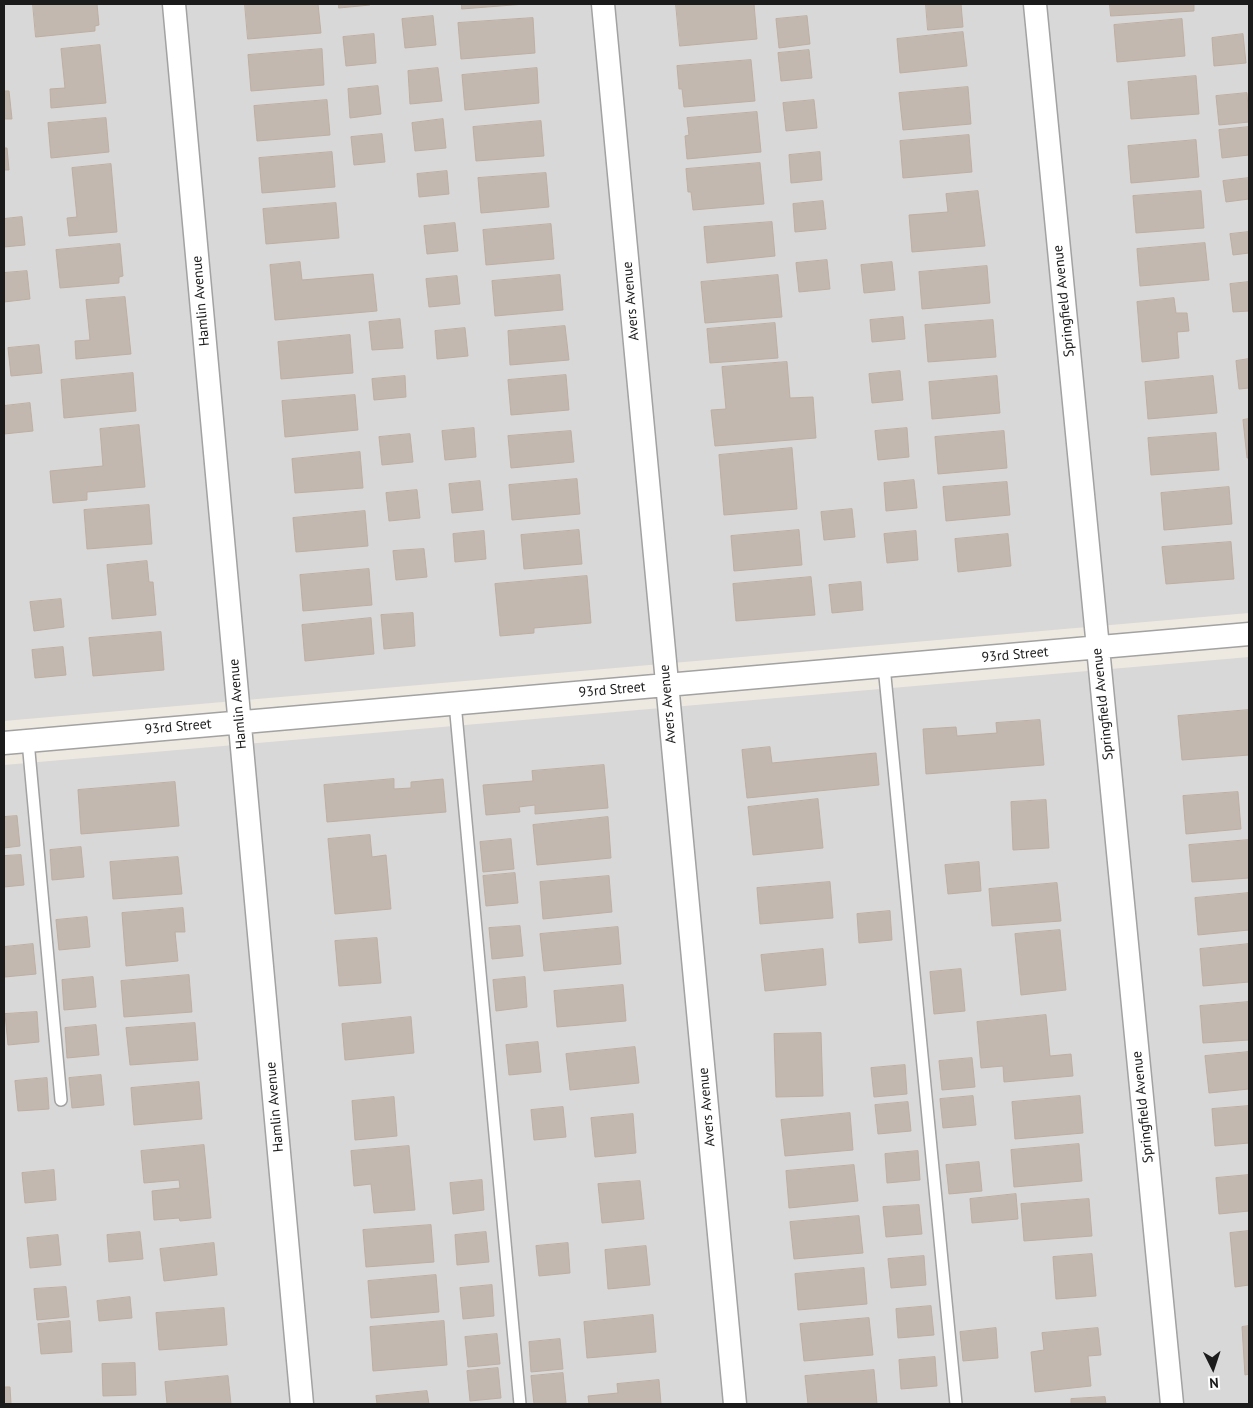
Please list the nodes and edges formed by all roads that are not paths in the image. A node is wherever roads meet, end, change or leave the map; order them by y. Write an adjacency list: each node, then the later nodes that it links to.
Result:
1 (174, 4): 9 (street, Hamlin Avenue)
2 (603, 4): 7 (street, Avers Avenue)
3 (1035, 4): 5 (street, Springfield Avenue)
4 (1249, 634): 5 (street, 93rd Street)
5 (1098, 648): 6 (street, 93rd Street); 17 (street, Springfield Avenue)
6 (884, 666): 7 (street, 93rd Street); 16 (lane)
7 (666, 685): 8 (street, 93rd Street); 15 (street, Avers Avenue)
8 (455, 703): 9 (street, 93rd Street); 14 (lane)
9 (240, 722): 10 (street, 93rd Street); 13 (street, Hamlin Avenue)
10 (28, 741): 11 (street, 93rd Street); 12 (lane)
11 (4, 743)
12 (61, 1100)
13 (302, 1404)
14 (520, 1404)
15 (735, 1404)
16 (956, 1404)
17 (1172, 1404)

